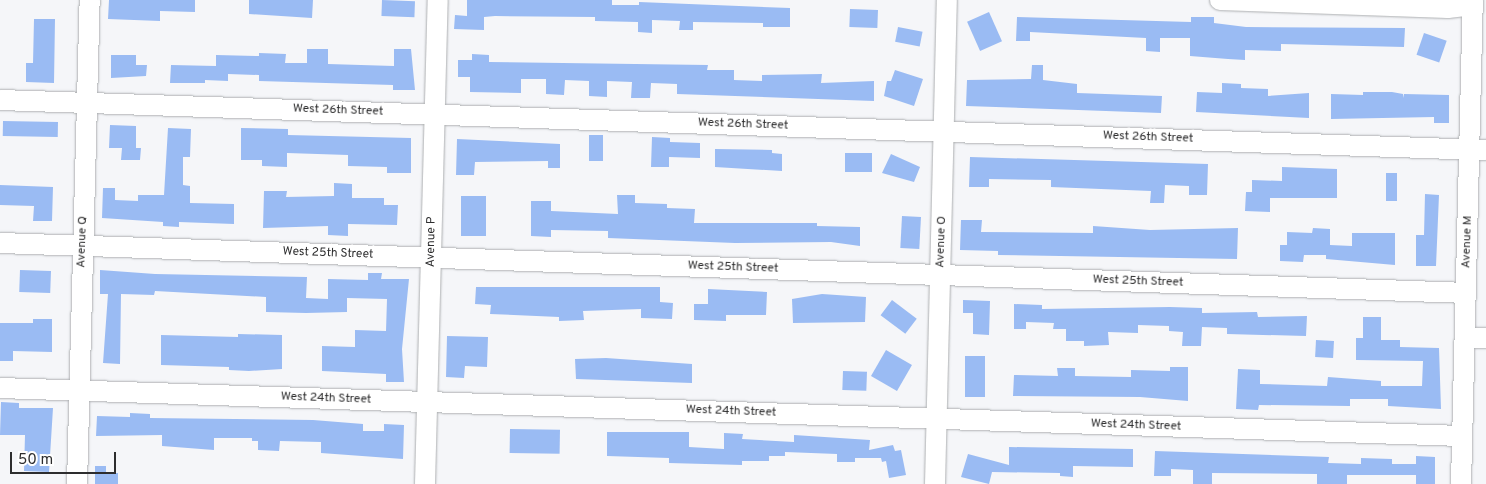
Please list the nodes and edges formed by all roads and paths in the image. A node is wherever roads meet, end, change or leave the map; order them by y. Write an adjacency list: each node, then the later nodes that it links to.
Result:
1 (90, 0): 8 (street, Avenue Q)
2 (438, 0): 9 (street, Avenue P)
3 (947, 0): 10 (street, Avenue O)
4 (1220, 0): 6 (street)
5 (1424, 0): 6 (street)
6 (1477, 4): 11 (street, Avenue M)
7 (0, 100): 8 (street, West 26th Street)
8 (87, 103): 9 (street, West 26th Street); 13 (street, Avenue Q)
9 (435, 114): 10 (street, West 26th Street); 14 (street, Avenue P)
10 (944, 132): 11 (street, West 26th Street); 15 (street, Avenue O)
11 (1478, 150): 16 (street, Avenue M)
12 (0, 242): 13 (street, West 25th Street)
13 (83, 245): 14 (street, West 25th Street); 20 (street, Avenue Q)
14 (431, 257): 15 (street, West 25th Street); 21 (street, Avenue P)
15 (941, 275): 16 (street, West 25th Street); 22 (street, Avenue O)
16 (1466, 292): 17 (street, Avenue M)
17 (1465, 338): 18 (street); 23 (street, Avenue M)
18 (1486, 338)
19 (0, 388): 20 (street, West 24th Street)
20 (79, 391): 21 (street, West 24th Street); 24 (street, Avenue Q)
21 (427, 402): 22 (street, West 24th Street); 25 (street, Avenue P)
22 (937, 420): 23 (street, West 24th Street); 26 (street, Avenue O)
23 (1462, 436): 27 (street, Avenue M)
24 (77, 484)
25 (425, 484)
26 (935, 484)
27 (1461, 484)

